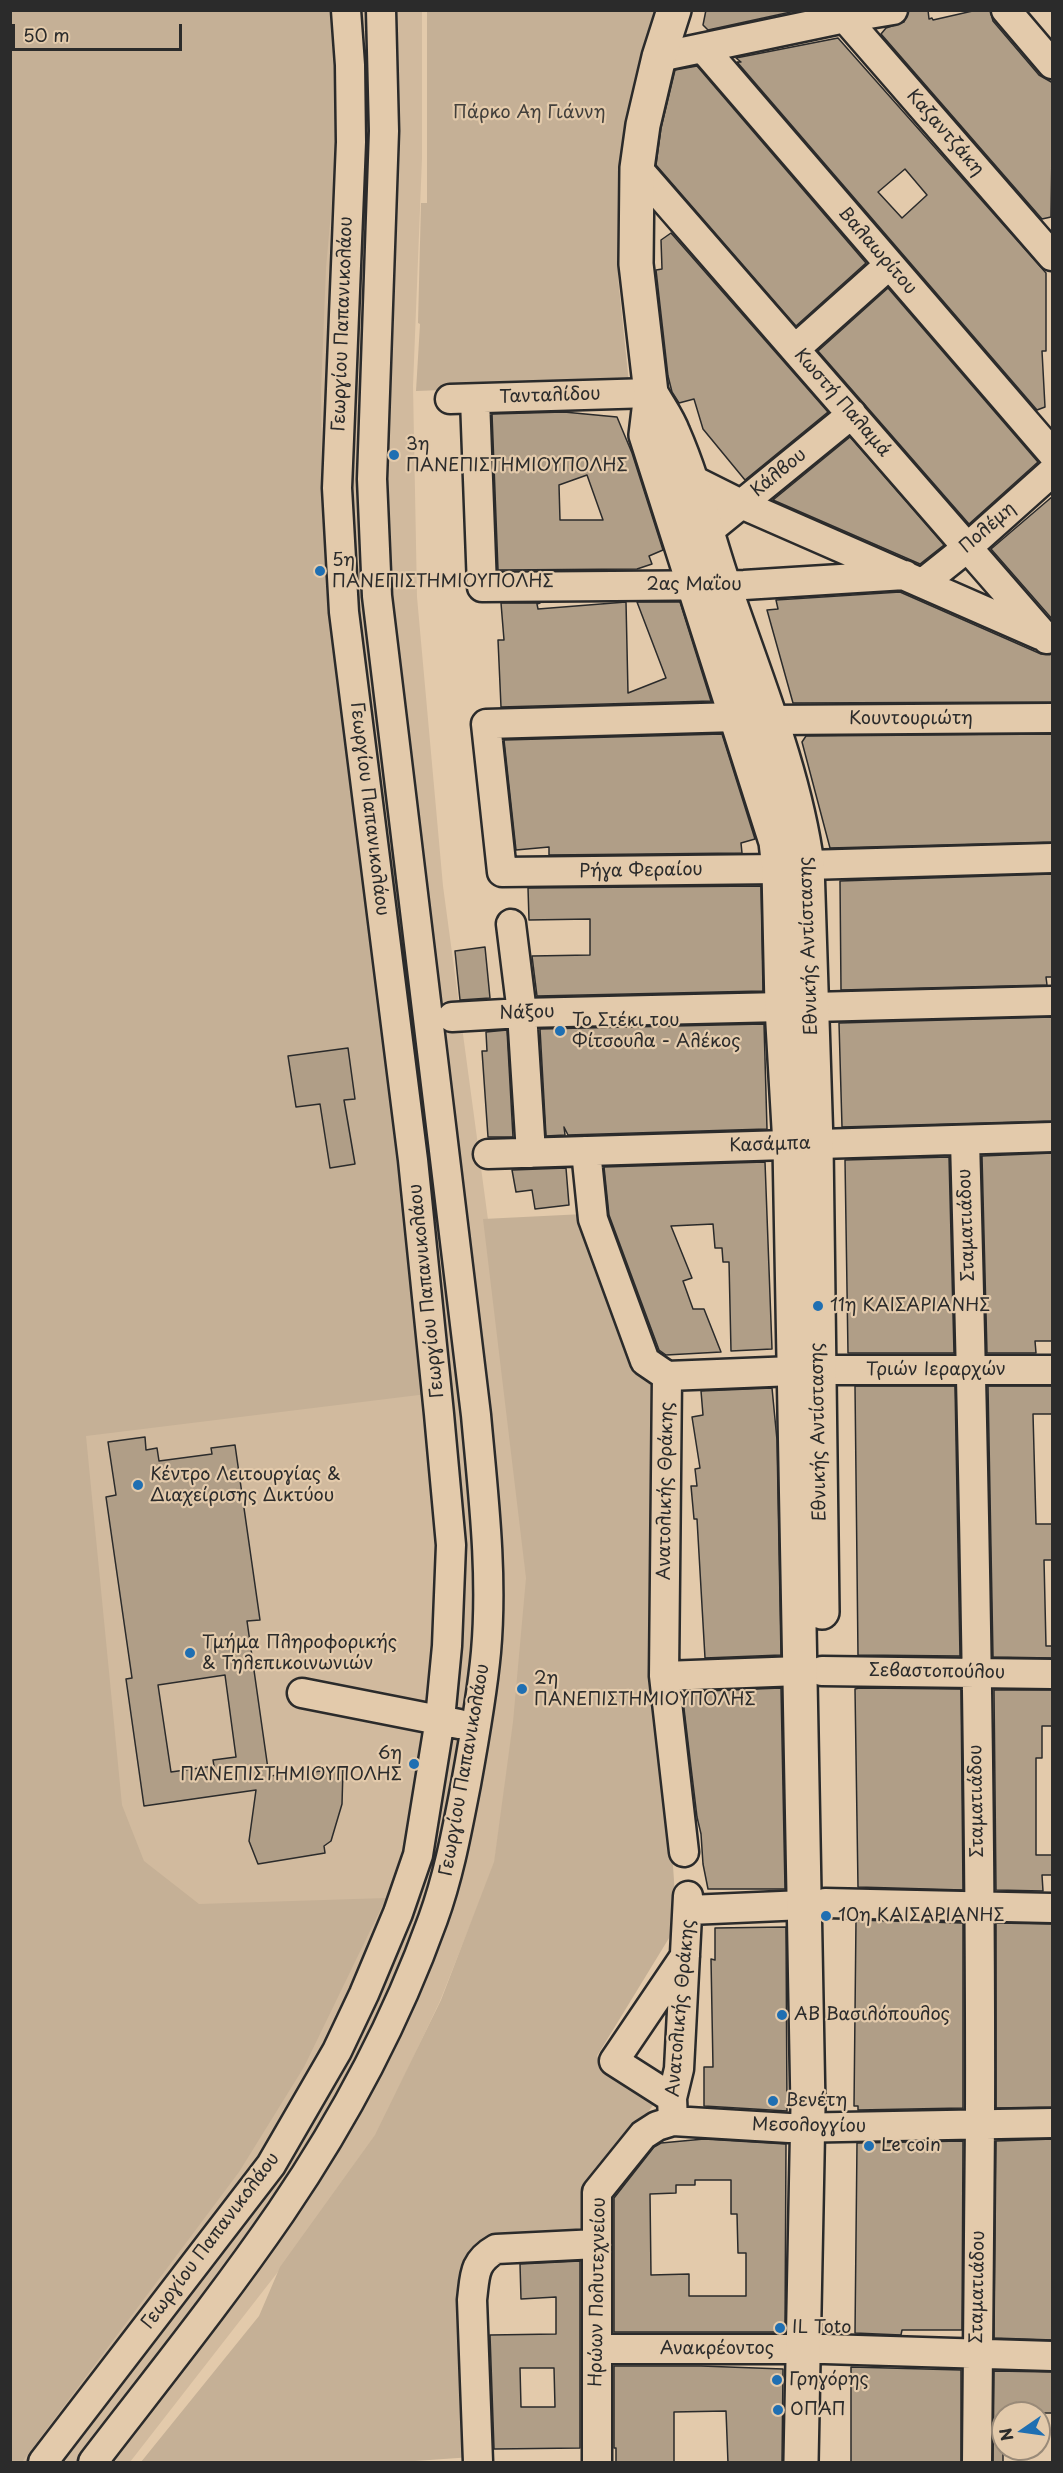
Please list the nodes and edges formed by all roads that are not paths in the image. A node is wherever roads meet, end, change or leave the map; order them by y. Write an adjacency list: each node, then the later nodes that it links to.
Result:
1 (346, 10): 51 (street, Γεωργίου Παπανικολάου)
2 (381, 10): 52 (street, Γεωργίου Παπανικολάου)
3 (674, 10): 8 (main road, Εθνικής Αντίστασης)
4 (893, 10): 6 (street)
5 (1006, 10): 9 (street)
6 (841, 14): 7 (street); 11 (street, Καζαντζάκη)
7 (704, 48): 8 (street); 12 (street, Βαλαωρίτου)
8 (658, 57): 10 (main road, Εθνικής Αντίστασης)
9 (1053, 64)
10 (637, 168): 13 (street, Κωστή Παλαμά); 14 (main road, Εθνικής Αντίστασης)
11 (1053, 256)
12 (889, 265): 13 (street); 16 (street, Βαλαωρίτου)
13 (795, 349): 15 (street, Κωστή Παλαμά)
14 (651, 393): 18 (main road, Εθνικής Αντίστασης); 23 (main road, Εθνικής Αντίστασης); 24 (street, Τανταλίδου)
15 (852, 414): 19 (street, Κάλβου); 21 (street, Κωστή Παλαμά)
16 (1053, 453)
17 (1053, 472): 21 (street, Πολέμη)
18 (691, 479): 19 (street, 2ας Μαΐου); 20 (main road, Εθνικής Αντίστασης)
19 (741, 504): 20 (street, Κάλβου); 22 (street, 2ας Μαΐου)
20 (707, 532): 23 (main road, Εθνικής Αντίστασης)
21 (968, 547): 22 (street, Πολέμη); 25 (street, Κωστή Παλαμά)
22 (914, 579): 23 (street, 2ας Μαΐου); 25 (street, 2ας Μαΐου)
23 (709, 585): 24 (street, 2ας Μαΐου); 26 (main road, Εθνικής Αντίστασης); 28 (main road, Εθνικής Αντίστασης)
24 (482, 587)
25 (1050, 640)
26 (737, 717): 30 (main road, Εθνικής Αντίστασης); 30 (street, Ρήγα Φεραίου)
27 (1053, 718): 28 (street, Κουντουριώτη)
28 (770, 720): 30 (main road, Εθνικής Αντίστασης)
29 (1053, 858): 30 (street, Ρήγα Φεραίου)
30 (793, 867): 33 (main road, Εθνικής Αντίστασης)
31 (511, 924): 34 (street)
32 (1053, 1001): 33 (street, Νάξου)
33 (797, 1007): 34 (street, Νάξου); 38 (main road, Εθνικής Αντίστασης)
34 (522, 1013): 35 (street, Νάξου); 40 (street)
35 (452, 1017)
36 (1053, 1137): 37 (street, Κασάμπα)
37 (965, 1140): 38 (street, Κασάμπα); 42 (street, Σταματιάδου)
38 (803, 1144): 39 (street, Κασάμπα); 43 (main road, Εθνικής Αντίστασης)
39 (586, 1151): 40 (street, Κασάμπα); 45 (street, Ανατολικής Θράκης)
40 (531, 1153): 41 (street, Κασάμπα)
41 (488, 1154)
42 (971, 1369): 43 (street, Τριών Ιεραρχών); 44 (street, Τριών Ιεραρχών); 47 (street, Σταματιάδου)
43 (806, 1370): 45 (street, Τριών Ιεραρχών); 46 (main road, Εθνικής Αντίστασης)
44 (1053, 1370)
45 (667, 1376): 49 (street, Ανατολικής Θράκης)
46 (811, 1671): 47 (street, Σεβαστοπούλου); 49 (street, Σεβαστοπούλου); 54 (main road, Εθνικής Αντίστασης)
47 (976, 1673): 48 (street, Σεβαστοπούλου); 55 (street, Σταματιάδου)
48 (1053, 1674)
49 (664, 1676): 53 (street, Ανατολικής Θράκης)
50 (302, 1693): 51 (street)
51 (440, 1719): 52 (street); 67 (street, Γεωργίου Παπανικολάου)
52 (476, 1728): 68 (street, Γεωργίου Παπανικολάου)
53 (684, 1852)
54 (815, 1904): 55 (street); 57 (street, Ανατολικής Θράκης); 61 (main road, Εθνικής Αντίστασης)
55 (978, 1908): 56 (street); 60 (street, Σταματιάδου)
56 (1053, 1908)
57 (686, 1954): 58 (street, Ανατολικής Θράκης); 58 (street)
58 (673, 2109): 61 (street, Μεσολογγίου); 62 (street, Ηρώων Πολυτεχνείου)
59 (1053, 2123): 60 (street, Μεσολογγίου)
60 (980, 2124): 61 (street, Μεσολογγίου); 65 (street, Σταματιάδου)
61 (818, 2127): 64 (main road, Εθνικής Αντίστασης)
62 (597, 2244): 63 (street, Ηρώων Πολυτεχνείου); 69 (street)
63 (598, 2349): 64 (street, Ανακρέοντος); 70 (street, Ηρώων Πολυτεχνείου)
64 (813, 2350): 65 (street, Ανακρέοντος); 71 (main road, Εθνικής Αντίστασης); 72 (main road, Εθνικής Αντίστασης)
65 (977, 2355): 66 (street, Ανακρέοντος); 73 (street, Σταματιάδου)
66 (1053, 2356)
67 (43, 2463)
68 (93, 2463)
69 (478, 2463)
70 (597, 2463)
71 (801, 2463)
72 (824, 2463)
73 (977, 2463)

